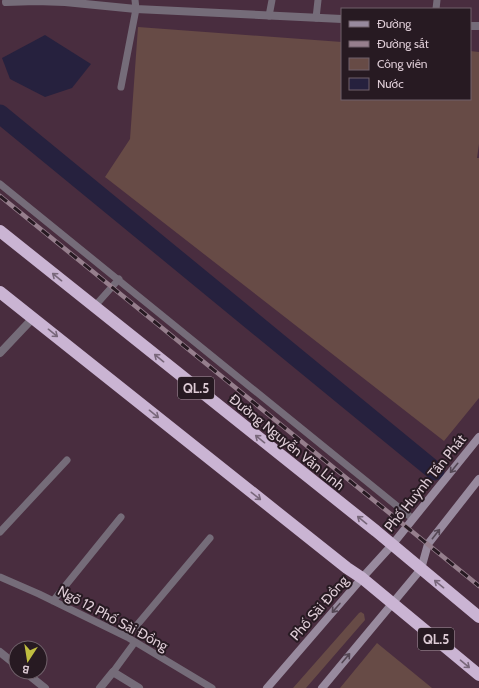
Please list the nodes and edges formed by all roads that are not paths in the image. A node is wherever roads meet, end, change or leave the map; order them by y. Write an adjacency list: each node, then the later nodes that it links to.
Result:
1 (135, 0): 5 (lane)
2 (272, 0): 6 (lane)
3 (318, 0): 7 (lane)
4 (6, 2): 5 (street)
5 (136, 9): 6 (street); 9 (lane)
6 (269, 16): 7 (street)
7 (316, 18): 8 (street)
8 (341, 19)
9 (121, 87)
10 (0, 184): 12 (lane)
11 (0, 232): 14 (highway, Đường Nguyễn Văn Linh / QL.5, one-way to 11)
12 (119, 279): 14 (lane); 21 (lane)
13 (0, 292): 15 (highway, QL.5)
14 (94, 307): 24 (highway, Đường Nguyễn Văn Linh / QL.5, one-way to 14)
15 (33, 318): 16 (street); 27 (highway, QL.5, one-way to 27)
16 (0, 353)
17 (479, 438): 21 (street, Phố Huỳnh Tấn Phát, one-way to 21)
18 (67, 460): 22 (lane)
19 (479, 478): 25 (street, one-way to 19)
20 (120, 517): 28 (lane)
21 (413, 519): 24 (street, Phố Huỳnh Tấn Phát)
22 (0, 532)
23 (210, 538): 31 (lane)
24 (392, 545): 25 (highway, Đường Nguyễn Văn Linh / QL.5); 27 (street, Phố Sài Đồng)
25 (421, 569): 29 (street); 30 (highway, Đường Nguyễn Văn Linh / QL.5, one-way to 25)
26 (0, 576): 28 (lane, Ngõ 12 Phố Sài Đồng)
27 (362, 578): 29 (highway, QL.5); 42 (street, Phố Sài Đồng, one-way to 42)
28 (53, 601): 31 (lane, Ngõ 12 Phố Sài Đồng)
29 (392, 603): 36 (highway, QL.5, one-way to 36); 43 (street, one-way to 29)
30 (479, 618)
31 (127, 637): 32 (lane, Ngõ 12 Phố Sài Đồng)
32 (135, 642): 35 (lane); 41 (lane, Ngõ 12 Phố Sài Đồng)
33 (0, 652): 34 (street)
34 (8, 658)
35 (113, 672): 39 (street); 40 (street)
36 (479, 675)
37 (35, 680): 38 (street)
38 (45, 688)
39 (100, 688)
40 (139, 688)
41 (212, 688)
42 (267, 688)
43 (322, 688)

